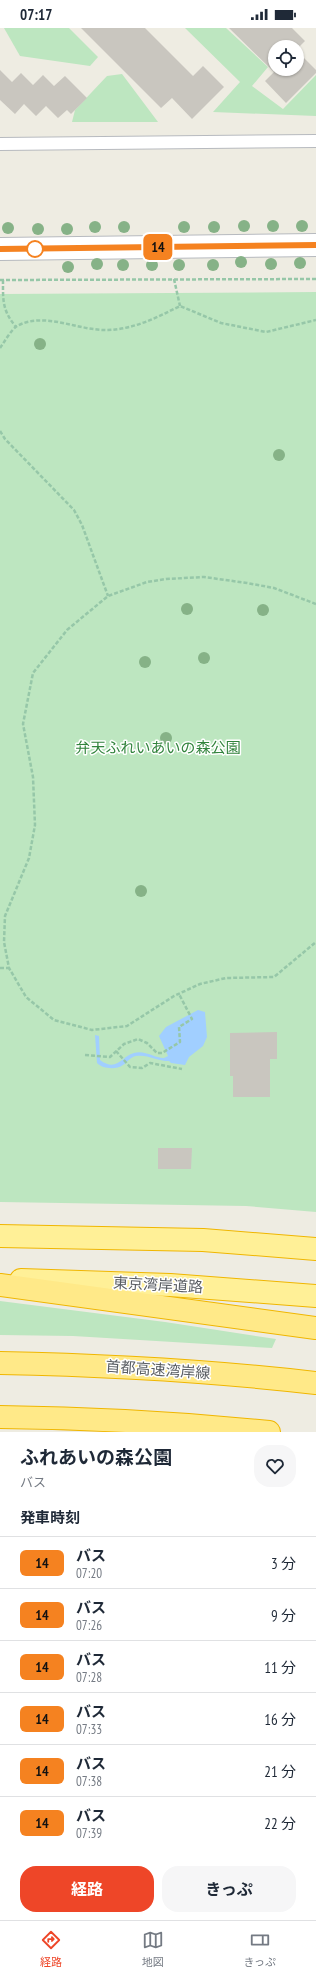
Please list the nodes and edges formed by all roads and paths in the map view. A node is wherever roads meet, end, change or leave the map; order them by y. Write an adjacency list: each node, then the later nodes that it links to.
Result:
1 (316, 141): 2 (lane)
2 (0, 144)
3 (316, 245): 4 (street)
4 (0, 249)
5 (174, 279): 6 (path); 7 (path); 8 (path)
6 (316, 279)
7 (2, 280): 10 (path)
8 (180, 306): 9 (path); 10 (path)
9 (316, 320)
10 (16, 327): 11 (path)
11 (0, 348)
12 (0, 431): 13 (path)
13 (108, 596): 14 (path); 17 (path)
14 (316, 604)
15 (316, 942): 18 (path)
16 (0, 968): 17 (path)
17 (9, 968): 18 (path)
18 (179, 994): 19 (path)
19 (116, 1051): 20 (path); 21 (path)
20 (85, 1054)
21 (182, 1069)
22 (0, 1236): 23 (highway)
23 (316, 1249)
24 (0, 1280): 26 (highway, 東京湾岸道路)
25 (0, 1285): 27 (highway)
26 (316, 1296)
27 (316, 1328)
28 (0, 1363): 29 (highway, 首都高速湾岸線)
29 (316, 1383)
30 (0, 1417): 31 (highway)
31 (269, 1432)

